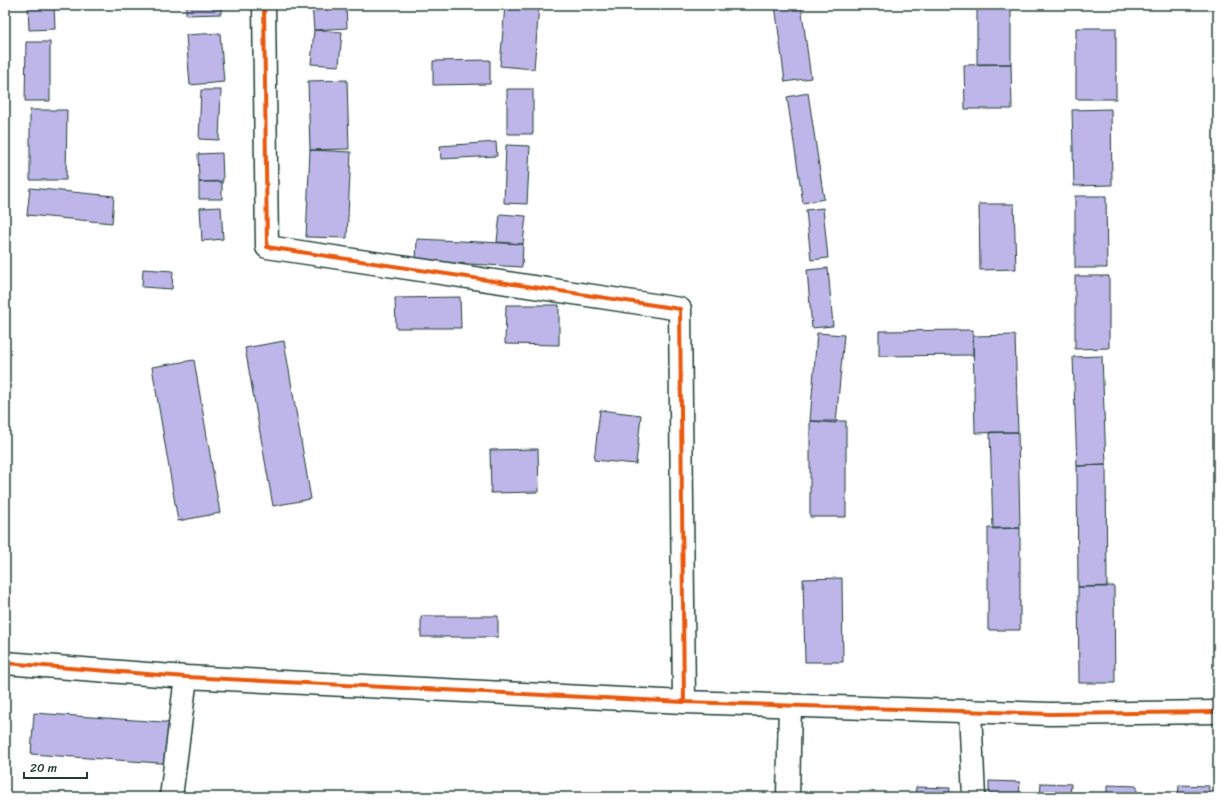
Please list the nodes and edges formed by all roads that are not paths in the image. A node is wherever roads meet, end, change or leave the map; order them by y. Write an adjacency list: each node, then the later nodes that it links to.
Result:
1 (264, 5): 5 (street)
2 (5, 648): 3 (street)
3 (5, 663): 4 (street)
4 (186, 677): 5 (street); 9 (street)
5 (684, 702): 6 (street)
6 (790, 706): 7 (street); 10 (street)
7 (970, 711): 8 (street); 11 (street)
8 (1218, 712)
9 (171, 797)
10 (788, 797)
11 (974, 797)

